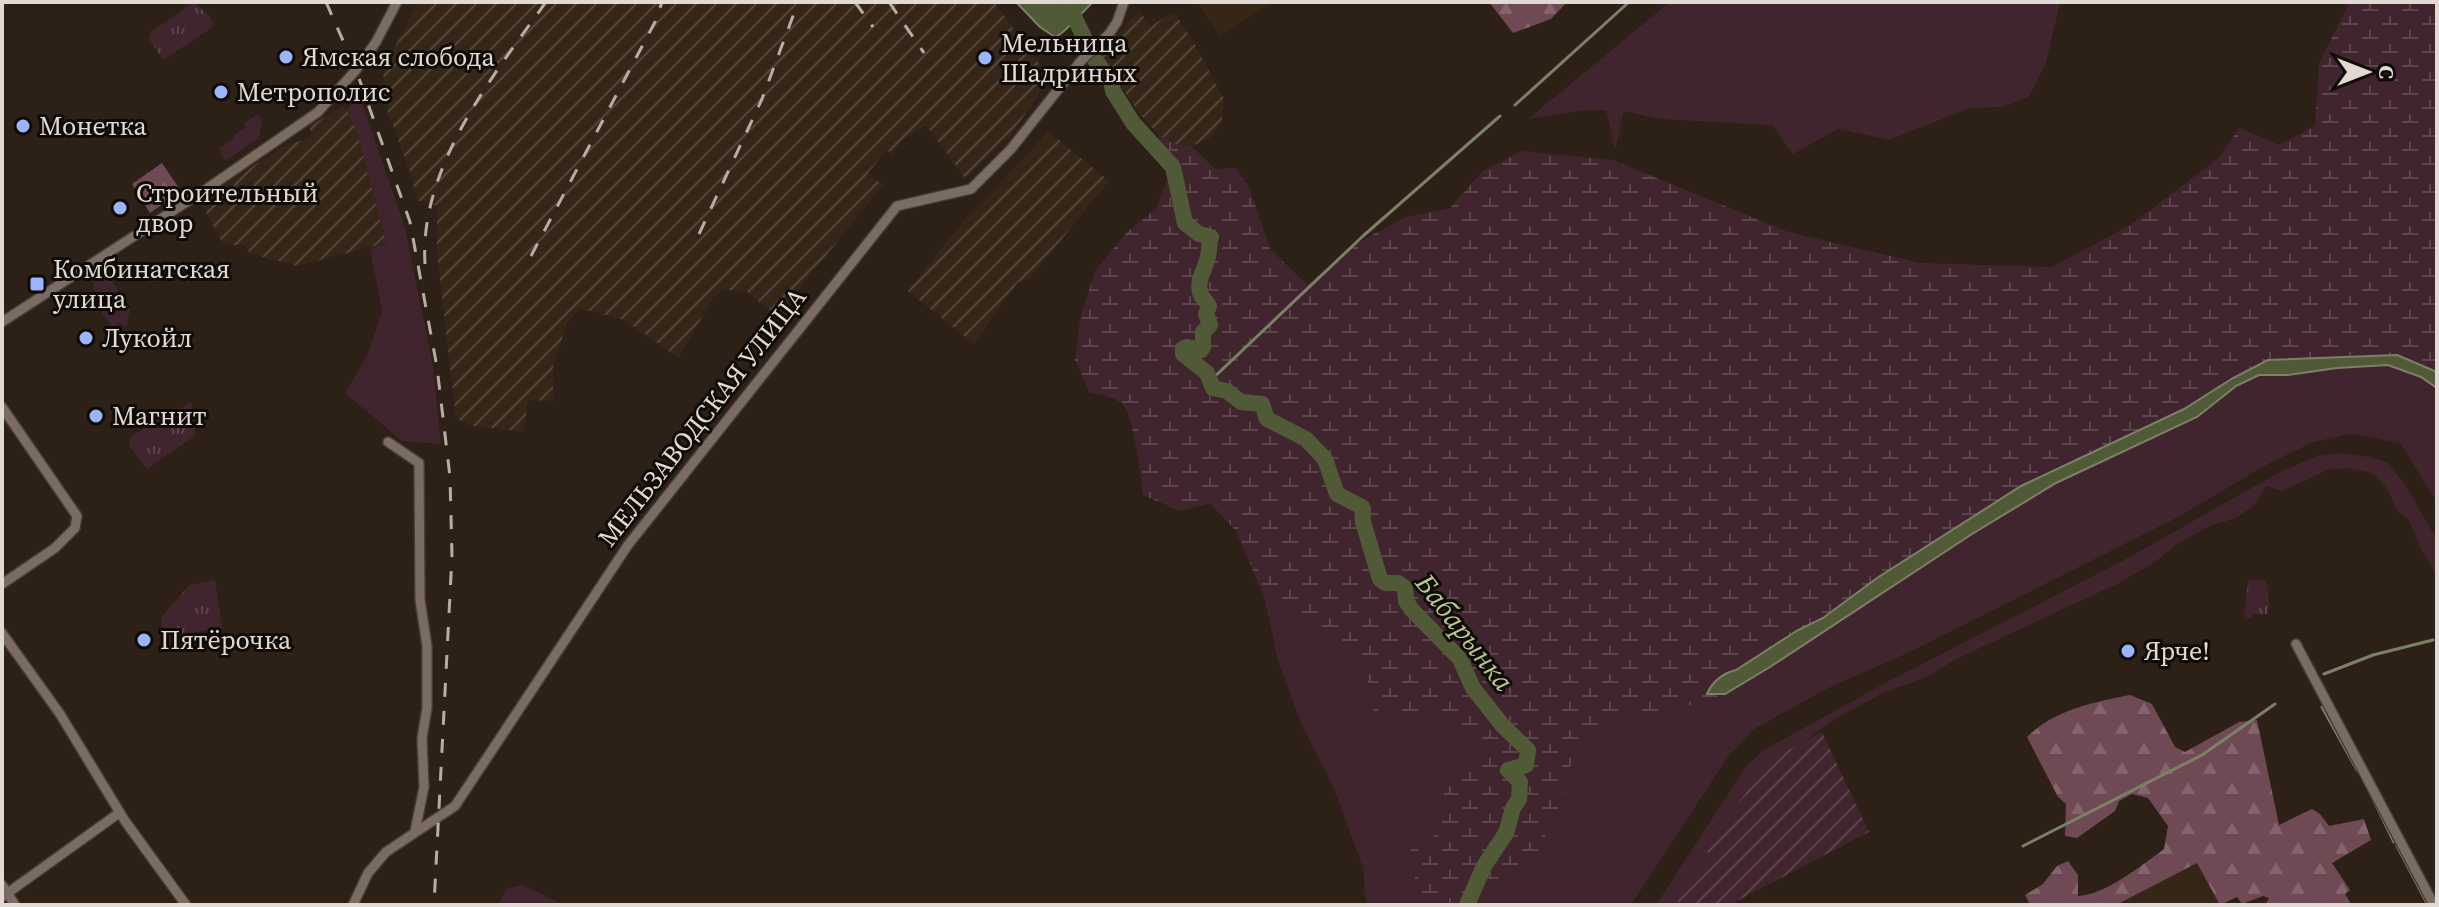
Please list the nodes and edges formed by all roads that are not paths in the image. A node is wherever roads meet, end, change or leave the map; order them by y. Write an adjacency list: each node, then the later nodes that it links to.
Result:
1 (397, 2): 3 (street)
2 (1124, 2): 10 (street, МЕЛЬЗАВОДСКАЯ УЛИЦА)
3 (2, 322)
4 (2, 407): 6 (street)
5 (388, 442): 10 (street)
6 (2, 584)
7 (2, 633): 9 (street)
8 (2296, 644): 15 (street)
9 (119, 813): 11 (street); 13 (street)
10 (415, 831): 14 (street, МЕЛЬЗАВОДСКАЯ УЛИЦА)
11 (4, 892): 12 (street)
12 (15, 905)
13 (186, 905)
14 (353, 905)
15 (2434, 905)

